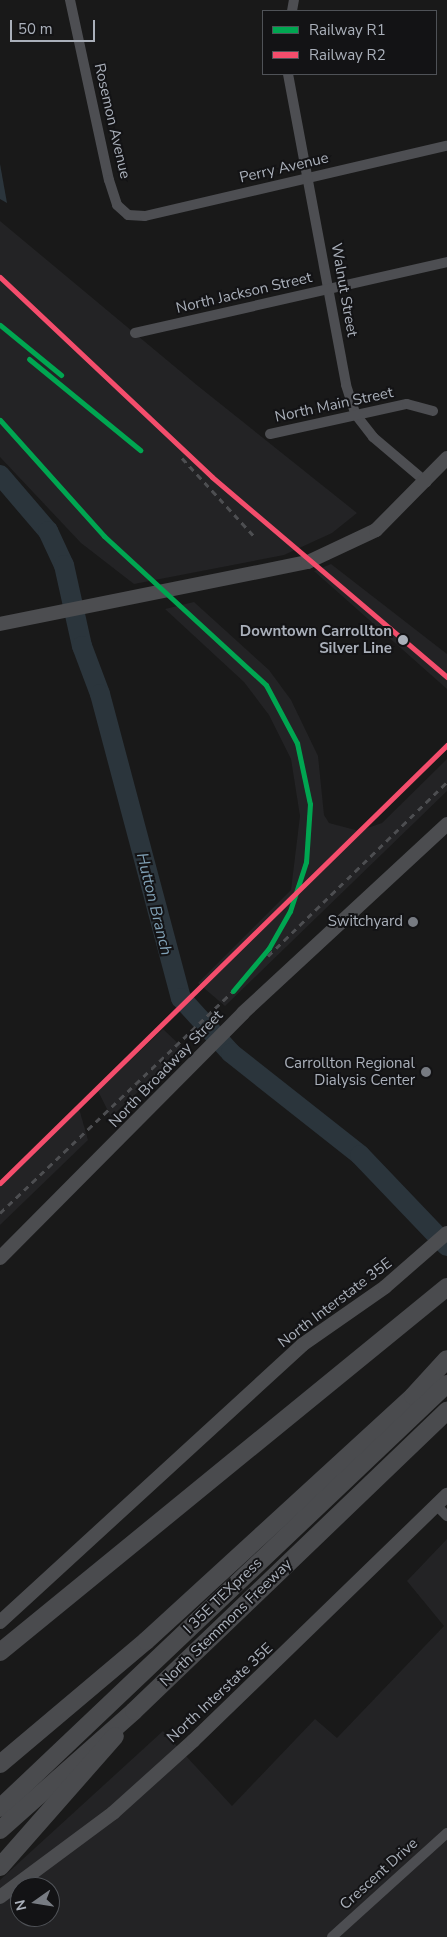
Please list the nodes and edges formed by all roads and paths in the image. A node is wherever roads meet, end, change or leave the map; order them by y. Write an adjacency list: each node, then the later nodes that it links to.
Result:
1 (70, 0): 5 (street, Rosemon Avenue)
2 (288, 75): 4 (street, Walnut Street)
3 (447, 146): 4 (street, Perry Avenue)
4 (309, 178): 5 (street, Perry Avenue); 7 (street, Walnut Street)
5 (128, 215)
6 (447, 262): 7 (street, North Jackson Street)
7 (328, 289): 8 (street, North Jackson Street); 10 (street, Walnut Street)
8 (135, 334)
9 (433, 411): 10 (street, North Main Street)
10 (356, 414): 11 (street, North Main Street); 13 (street, Walnut Street)
11 (270, 434)
12 (447, 458): 13 (main road)
13 (426, 482): 14 (main road)
14 (0, 624)
15 (447, 824): 17 (main road, North Broadway Street)
16 (447, 1233): 25 (main road, North Interstate 35E)
17 (0, 1258)
18 (447, 1286): 26 (highway)
19 (447, 1359): 21 (highway)
20 (447, 1384): 21 (highway, I 35E TEXpress)
21 (418, 1402): 28 (highway); 29 (highway, I 35E TEXpress)
22 (447, 1411): 27 (highway, North Stemmons Freeway)
23 (447, 1495): 24 (main road, North Interstate 35E)
24 (442, 1511): 33 (main road, North Interstate 35E)
25 (0, 1622)
26 (0, 1652)
27 (134, 1711): 30 (highway, North Stemmons Freeway); 32 (highway)
28 (0, 1764)
29 (0, 1808)
30 (0, 1830)
31 (447, 1834): 34 (street, Crescent Drive)
32 (0, 1867)
33 (0, 1897)
34 (332, 1937)

